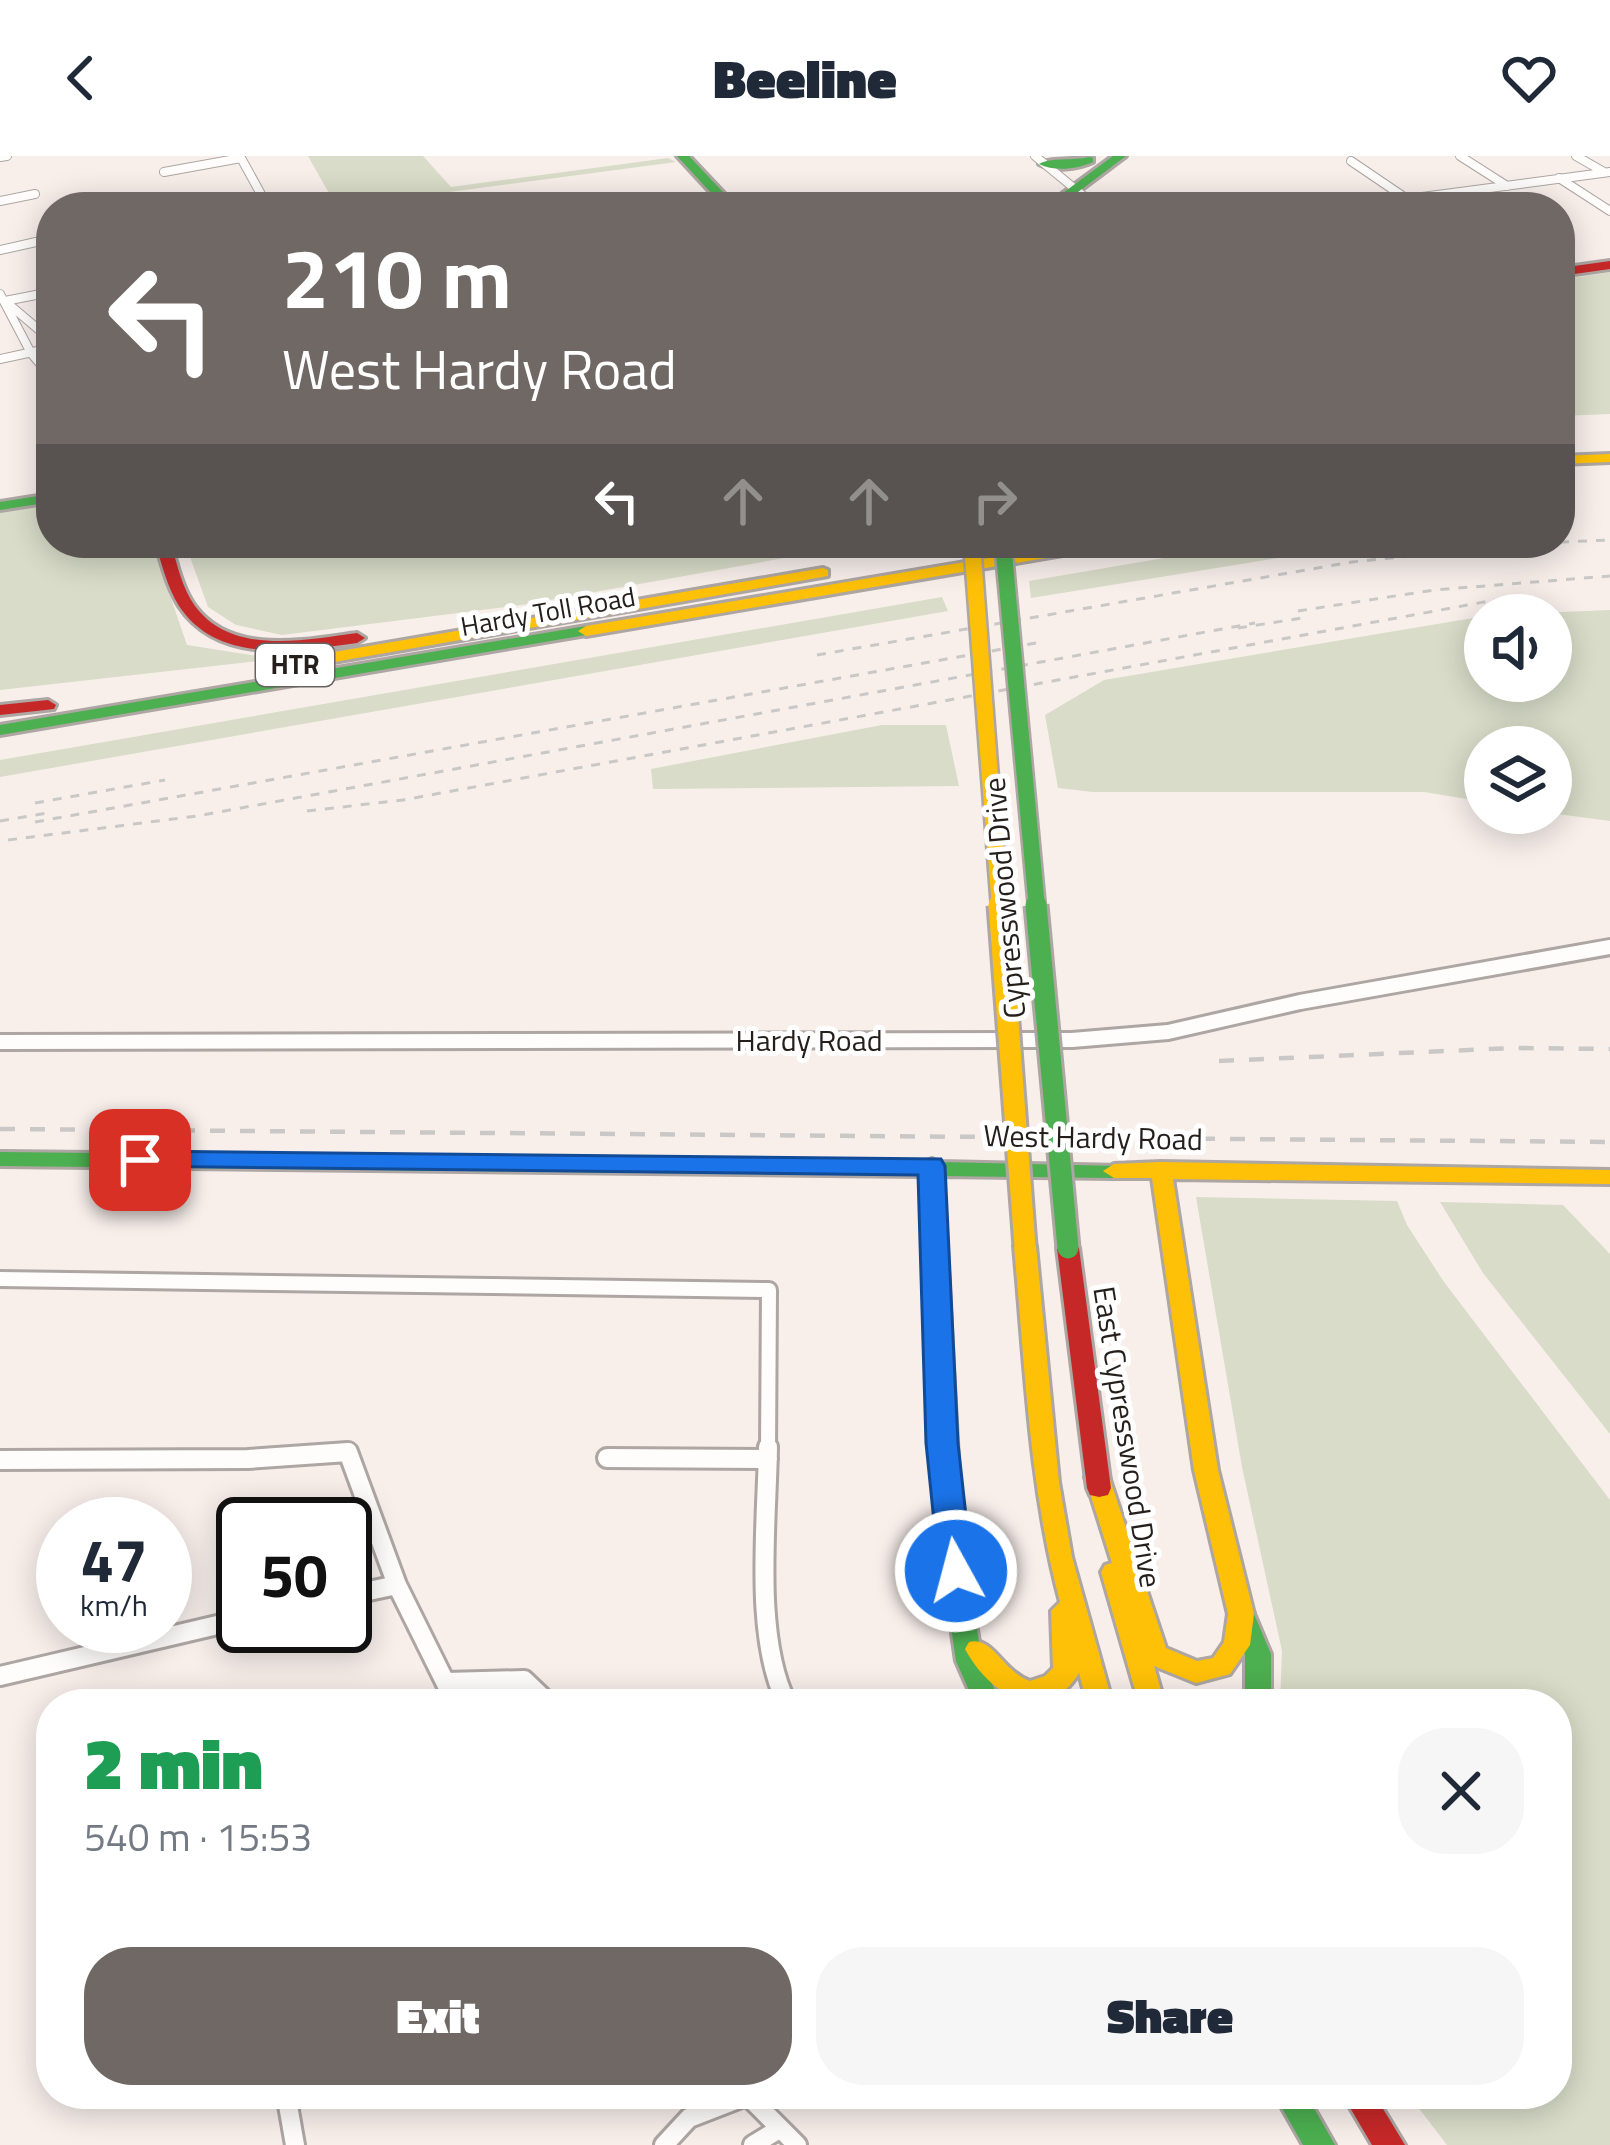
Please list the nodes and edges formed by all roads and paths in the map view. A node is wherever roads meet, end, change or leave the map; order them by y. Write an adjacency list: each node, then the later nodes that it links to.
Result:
1 (683, 156): 14 (main road)
2 (1120, 156): 8 (main road)
3 (1365, 156): 16 (street)
4 (1460, 156): 12 (street)
5 (1576, 156): 10 (street)
6 (241, 157): 9 (street); 13 (street)
7 (1092, 158): 8 (main road)
8 (1054, 171): 15 (street)
9 (164, 172)
10 (1607, 172): 11 (street)
11 (1559, 178): 12 (street); 20 (street)
12 (1507, 186): 17 (street)
13 (260, 192)
14 (717, 192)
15 (1077, 192)
16 (1397, 192)
17 (1461, 192)
18 (35, 194): 19 (street)
19 (0, 201)
20 (1610, 211)
21 (36, 242): 22 (street)
22 (0, 250)
23 (1610, 254): 24 (main road)
24 (1575, 260)
25 (1610, 265): 26 (main road)
26 (1575, 270)
27 (36, 294): 28 (street)
28 (2, 299): 29 (street); 31 (street)
29 (36, 330)
30 (36, 350): 31 (street)
31 (31, 352): 32 (street); 33 (street)
32 (36, 358)
33 (0, 359)
34 (1610, 458): 35 (main road)
35 (1575, 459)
36 (1610, 472): 37 (main road)
37 (1575, 473)
38 (36, 488): 39 (main road)
39 (0, 494)
40 (36, 500): 41 (main road)
41 (0, 506)
42 (169, 558): 47 (main road)
43 (912, 558): 47 (main road, Hardy Toll Road / HTR)
44 (973, 558): 64 (main road, Cypresswood Drive, bridge)
45 (1005, 558): 58 (main road, Cypresswood Drive, bridge)
46 (1017, 558): 48 (main road, Hardy Toll Road / HTR)
47 (588, 611): 49 (main road, Hardy Toll Road / HTR)
48 (194, 700): 50 (main road, Hardy Toll Road / HTR); 51 (main road)
49 (0, 710)
50 (0, 730)
51 (0, 739)
52 (1610, 947): 53 (street, Hardy Road)
53 (0, 1042)
54 (0, 1159): 55 (main road, West Hardy Road)
55 (932, 1166): 56 (main road, West Hardy Road); 67 (main road)
56 (1161, 1169): 57 (main road, West Hardy Road); 68 (main road)
57 (1610, 1177)
58 (1068, 1248): 63 (main road, East Cypresswood Drive)
59 (0, 1280): 62 (street)
60 (607, 1458): 62 (street)
61 (0, 1460): 65 (street)
62 (768, 1460): 74 (street)
63 (1097, 1477): 68 (main road); 79 (main road, East Cypresswood Drive)
64 (1060, 1557): 77 (main road); 78 (main road)
65 (397, 1585): 66 (street); 71 (street)
66 (372, 1590)
67 (960, 1607): 75 (main road); 76 (main road)
68 (1240, 1608): 80 (main road)
69 (216, 1625): 70 (street)
70 (0, 1676)
71 (446, 1682): 72 (street); 73 (street)
72 (450, 1689)
73 (533, 1689)
74 (780, 1689)
75 (981, 1689)
76 (1012, 1689)
77 (1044, 1689)
78 (1096, 1689)
79 (1147, 1689)
80 (1259, 1689)
81 (289, 2109): 87 (street)
82 (712, 2109): 88 (street)
83 (761, 2109): 86 (street)
84 (1298, 2109): 91 (main road)
85 (1367, 2109): 92 (main road)
86 (779, 2129): 89 (street); 90 (street)
87 (295, 2145)
88 (664, 2145)
89 (753, 2145)
90 (797, 2145)
91 (1320, 2145)
92 (1390, 2145)

